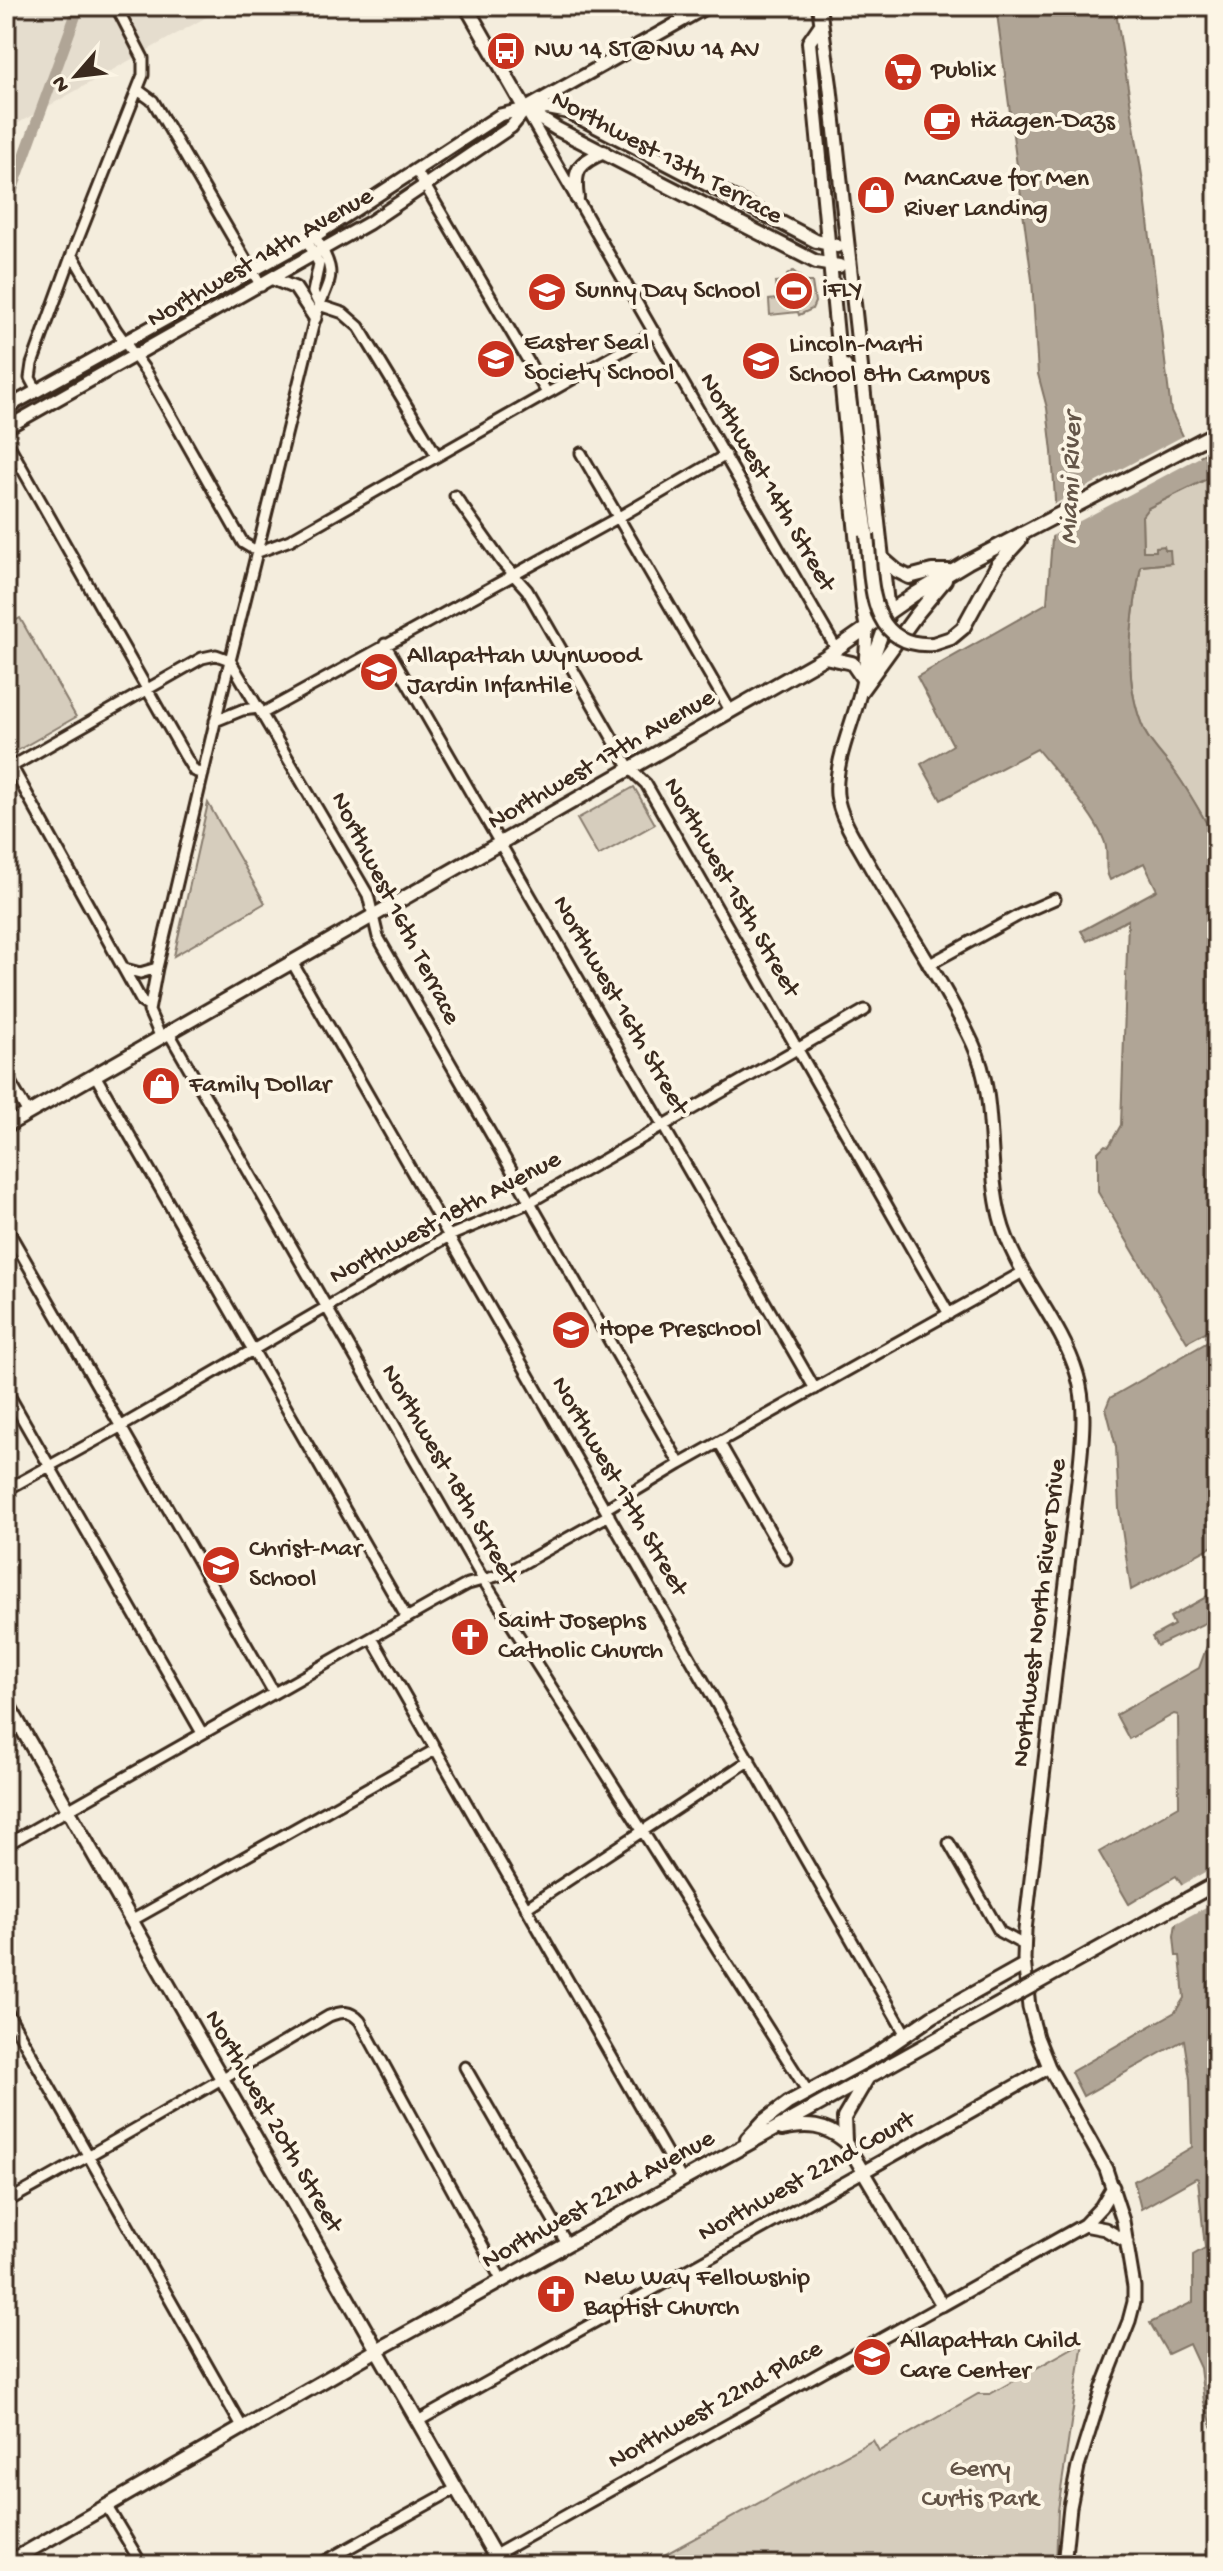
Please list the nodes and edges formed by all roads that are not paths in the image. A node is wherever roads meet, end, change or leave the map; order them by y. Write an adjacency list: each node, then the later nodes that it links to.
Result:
1 (116, 6): 6 (street)
2 (466, 6): 7 (main road, Northwest 14th Street)
3 (708, 6): 7 (street, Northwest 14th Avenue)
4 (819, 6): 5 (main road, Northwest North River Drive)
5 (820, 26): 13 (main road, Northwest North River Drive); 14 (main road, Northwest North River Drive)
6 (138, 90): 16 (street); 19 (street)
7 (525, 109): 8 (main road, Northwest 13th Terrace); 9 (street, Northwest 14th Avenue); 10 (street, Northwest 14th Avenue); 11 (street, Northwest 14th Street); 13 (main road, Northwest 13th Terrace)
8 (604, 152): 11 (main road); 17 (main road, Northwest 13th Terrace)
9 (416, 170): 10 (street); 12 (street, Northwest 14th Avenue)
10 (425, 185): 15 (street, Northwest 14th Avenue); 29 (street)
11 (577, 198): 24 (street, Northwest 14th Street)
12 (311, 238): 15 (street); 19 (street, Northwest 14th Avenue)
13 (830, 244): 14 (main road, Northwest 13th Terrace); 17 (main road, Northwest North River Drive)
14 (848, 249): 18 (main road, Northwest North River Drive)
15 (319, 253): 20 (street, Northwest 14th Avenue); 22 (street)
16 (72, 254): 26 (street); 28 (street)
17 (831, 265): 18 (main road, Northwest 13th Terrace); 25 (main road, Northwest North River Drive)
18 (850, 267): 41 (main road, Northwest North River Drive)
19 (253, 271): 21 (street); 26 (street, Northwest 14th Avenue)
20 (273, 279): 21 (street, Northwest 14th Avenue); 23 (street)
21 (261, 286): 27 (street, Northwest 14th Avenue)
22 (319, 305): 23 (street); 36 (street)
23 (315, 318): 40 (street)
24 (655, 332): 29 (street); 35 (street, Northwest 14th Street)
25 (839, 340): 39 (main road, bridge); 45 (main road, Northwest North River Drive)
26 (125, 342): 27 (street); 28 (street, Northwest 14th Avenue)
27 (135, 357): 31 (street, Northwest 14th Avenue); 40 (street)
28 (37, 391): 30 (street, Northwest 14th Avenue)
29 (547, 393): 36 (street)
30 (6, 408)
31 (6, 428)
32 (1217, 432): 39 (main road, Northwest 17th Avenue)
33 (6, 440): 51 (street)
34 (581, 453): 38 (street)
35 (726, 455): 38 (street); 47 (street, Northwest 14th Street)
36 (437, 456): 40 (street)
37 (455, 496): 43 (street, Northwest 15th Street)
38 (619, 517): 43 (street); 53 (street)
39 (1032, 531): 42 (main road, Northwest 17th Avenue)
40 (258, 552): 49 (street)
41 (883, 558): 42 (main road); 44 (main road, Northwest North River Drive)
42 (952, 571): 44 (main road, Northwest 17th Avenue); 50 (main road)
43 (514, 575): 46 (street); 56 (street, Northwest 15th Street)
44 (888, 613): 45 (main road, Northwest 17th Avenue); 50 (street, Northwest North River Drive)
45 (867, 629): 47 (main road, Northwest 17th Avenue); 50 (street, Northwest North River Drive)
46 (385, 644): 52 (street); 58 (street, Northwest 16th Street)
47 (837, 650): 48 (main road, Northwest 17th Avenue)
48 (825, 657): 50 (main road); 53 (main road, Northwest 17th Avenue)
49 (230, 660): 51 (street); 52 (street, Northwest 16th Terrace); 54 (street)
50 (862, 685): 62 (street, Northwest North River Drive)
51 (147, 690): 55 (street); 57 (street)
52 (261, 711): 54 (street); 60 (street, Northwest 16th Terrace)
53 (731, 712): 56 (main road, Northwest 17th Avenue)
54 (215, 721): 57 (street)
55 (9, 769): 64 (street)
56 (630, 769): 58 (main road, Northwest 17th Avenue); 68 (street, Northwest 15th Street)
57 (203, 774): 63 (street)
58 (500, 844): 60 (main road, Northwest 17th Avenue); 72 (street, Northwest 16th Street)
59 (1055, 899): 62 (street)
60 (373, 916): 61 (main road, Northwest 17th Avenue); 74 (street, Northwest 16th Terrace)
61 (292, 962): 67 (main road, Northwest 17th Avenue); 76 (street, Northwest 17th Street)
62 (928, 965): 77 (street, Northwest North River Drive)
63 (157, 968): 64 (street); 65 (street)
64 (125, 969): 65 (street)
65 (149, 1007): 67 (street, Northwest 18th Street)
66 (865, 1010): 68 (street, Northwest 18th Avenue)
67 (165, 1035): 70 (main road, Northwest 17th Avenue); 78 (street, Northwest 18th Street)
68 (798, 1048): 72 (street, Northwest 18th Avenue); 79 (street, Northwest 15th Street)
69 (6, 1075): 71 (street)
70 (95, 1075): 71 (main road, Northwest 17th Avenue); 80 (street)
71 (28, 1113): 73 (main road, Northwest 17th Avenue)
72 (662, 1125): 74 (street, Northwest 18th Avenue); 81 (street, Northwest 16th Street)
73 (6, 1126)
74 (530, 1202): 76 (street, Northwest 18th Avenue); 85 (street, Northwest 16th Terrace)
75 (6, 1227): 83 (street)
76 (449, 1236): 78 (street, Northwest 18th Avenue); 88 (street, Northwest 17th Street)
77 (1023, 1272): 79 (street); 105 (street, Northwest North River Drive)
78 (325, 1307): 80 (street, Northwest 18th Avenue); 90 (street, Northwest 18th Street)
79 (949, 1314): 81 (street)
80 (254, 1350): 83 (street, Northwest 18th Avenue); 91 (street)
81 (815, 1389): 84 (street)
82 (6, 1390): 86 (street)
83 (122, 1426): 86 (street, Northwest 18th Avenue); 93 (street)
84 (719, 1442): 85 (street); 89 (street)
85 (680, 1464): 88 (street)
86 (48, 1467): 87 (street, Northwest 18th Avenue); 95 (street)
87 (6, 1490)
88 (607, 1512): 90 (street); 97 (street, Northwest 17th Street)
89 (786, 1559)
90 (484, 1581): 91 (street); 99 (street, Northwest 18th Street)
91 (407, 1618): 92 (street)
92 (372, 1638): 93 (street); 96 (street)
93 (274, 1693): 95 (street)
94 (6, 1701): 98 (main road, Northwest 20th Street)
95 (202, 1733): 98 (street)
96 (435, 1750): 103 (street); 104 (street)
97 (750, 1760): 99 (street); 108 (street, Northwest 17th Street)
98 (68, 1809): 101 (street); 104 (main road, Northwest 20th Street)
99 (642, 1831): 103 (street); 113 (street, Northwest 18th Street)
100 (949, 1843): 105 (street)
101 (6, 1845)
102 (1217, 1883): 111 (main road, Northwest 22nd Avenue, bridge)
103 (526, 1908): 119 (street)
104 (131, 1921): 112 (main road, Northwest 20th Street)
105 (1024, 1945): 106 (street, Northwest North River Drive)
106 (1024, 1965): 108 (main road); 110 (street, Northwest North River Drive)
107 (6, 2010): 117 (street)
108 (906, 2035): 113 (main road)
109 (465, 2067): 124 (street)
110 (1049, 2067): 118 (street, Northwest 22nd Court); 120 (street, Northwest North River Drive)
111 (868, 2077): 114 (main road, Northwest 22nd Avenue); 115 (main road)
112 (222, 2078): 117 (street); 125 (street); 127 (main road, Northwest 20th Street)
113 (808, 2092): 116 (main road)
114 (767, 2132): 115 (main road); 116 (main road, Northwest 22nd Avenue)
115 (845, 2141): 118 (street)
116 (738, 2148): 119 (main road, Northwest 22nd Avenue)
117 (88, 2157): 121 (street); 129 (street)
118 (863, 2172): 126 (street); 128 (street, Northwest 22nd Court)
119 (682, 2180): 124 (main road, Northwest 22nd Avenue)
120 (1113, 2187): 122 (street, Northwest 22nd Place); 123 (street, Northwest North River Drive)
121 (6, 2202)
122 (1084, 2225): 123 (street); 126 (street, Northwest 22nd Place)
123 (1127, 2242): 136 (street, Northwest North River Drive)
124 (567, 2244): 125 (main road, Northwest 22nd Avenue)
125 (502, 2281): 127 (main road, Northwest 22nd Avenue)
126 (942, 2305): 132 (street, Northwest 22nd Place)
127 (377, 2350): 128 (main road, Northwest 20th Street); 129 (main road, Northwest 22nd Avenue)
128 (418, 2421): 130 (main road, Northwest 20th Street)
129 (242, 2427): 131 (main road, Northwest 22nd Avenue)
130 (457, 2488): 132 (main road, Northwest 20th Street); 135 (street)
131 (106, 2505): 133 (main road, Northwest 22nd Avenue); 134 (street)
132 (498, 2560)
133 (6, 2564)
134 (142, 2565)
135 (318, 2565)
136 (1064, 2565)

